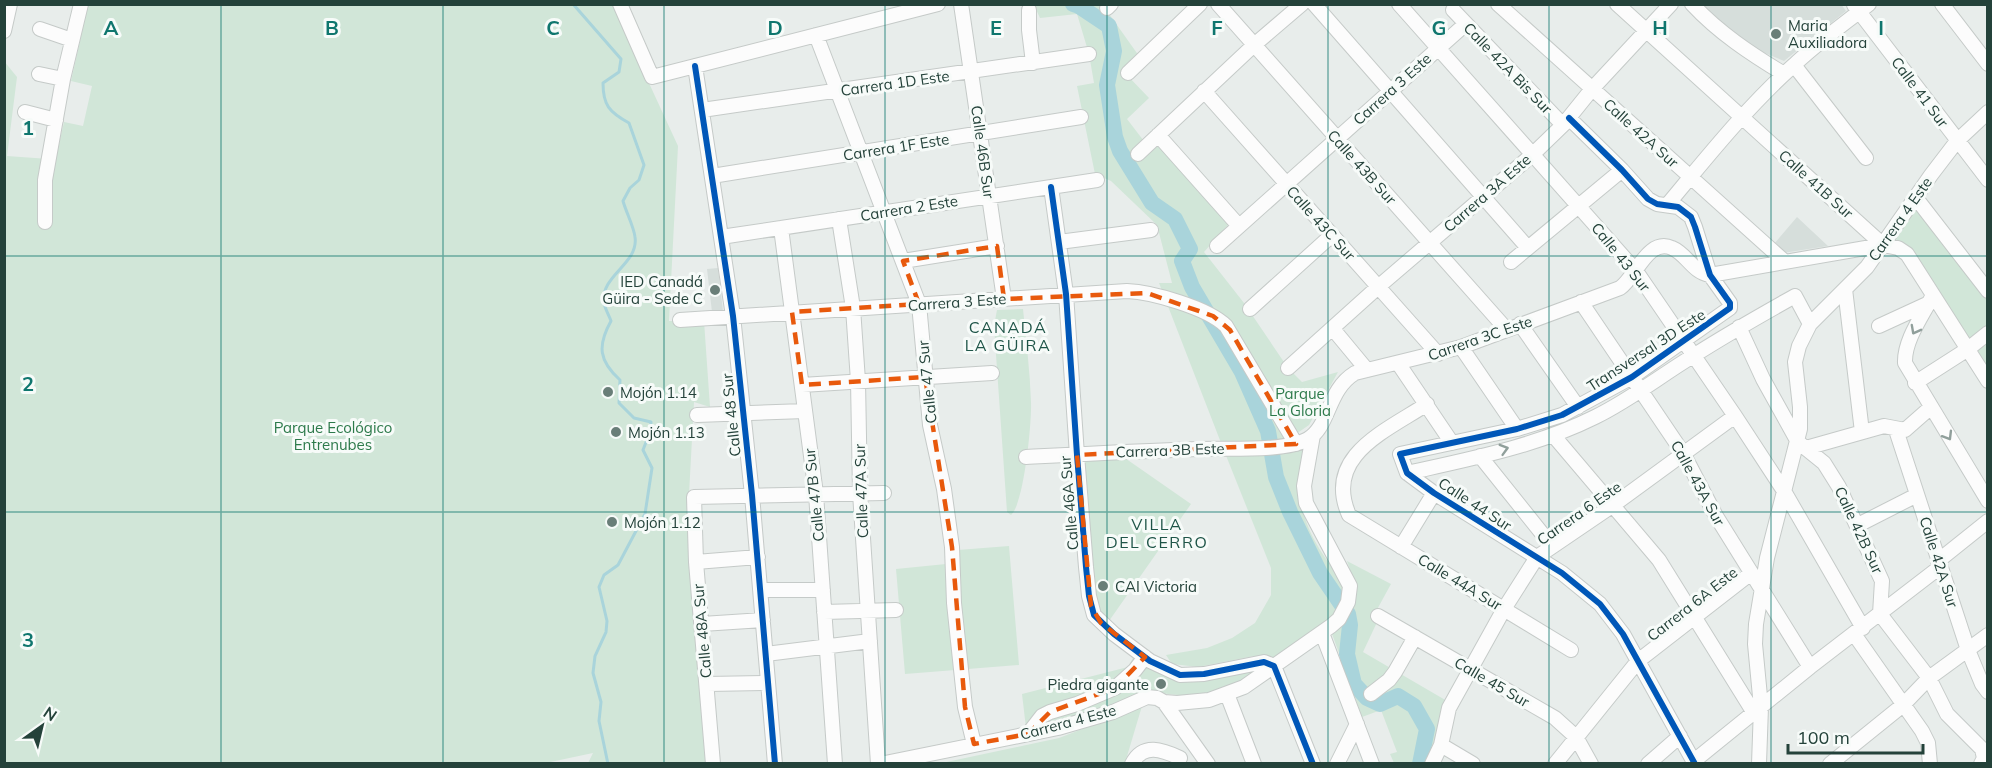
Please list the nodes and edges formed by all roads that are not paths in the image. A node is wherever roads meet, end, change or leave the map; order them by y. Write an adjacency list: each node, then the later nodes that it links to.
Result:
1 (10, 4): 21 (street)
2 (81, 4): 24 (street)
3 (620, 4): 30 (street)
4 (938, 4): 23 (street)
5 (961, 4): 32 (street, Calle 46B Sur)
6 (1200, 4): 33 (street)
7 (1218, 4): 25 (street, Calle 43B Sur)
8 (1302, 4): 25 (street)
9 (1314, 4): 39 (street)
10 (1399, 4): 26 (street, Calle 43 Sur)
11 (1498, 4): 36 (street, Calle 42A Sur)
12 (1617, 4): 22 (street, Calle 41B Sur)
13 (1671, 4): 22 (street, Carrera 3A Este)
14 (1692, 4): 31 (street)
15 (1942, 4): 29 (street)
16 (1861, 7): 31 (street); 50 (street, Calle 41 Sur)
17 (1029, 10): 28 (street)
18 (1453, 10): 46 (street, Calle 42A Bis Sur)
19 (39, 29): 24 (street)
20 (1460, 29): 26 (street, Carrera 3 Este)
21 (4, 30)
22 (1646, 30): 36 (street, Carrera 3A Este); 44 (street, Calle 41B Sur)
23 (816, 35): 30 (street); 37 (street, Calle 47 Sur)
24 (72, 40): 35 (street)
25 (1254, 45): 38 (street); 49 (street, Calle 43B Sur)
26 (1438, 48): 39 (street, Carrera 3 Este); 53 (street, Calle 43 Sur)
27 (1089, 54): 28 (street, Carrera 1D Este)
28 (1033, 63): 32 (street, Carrera 1D Este)
29 (1988, 64)
30 (695, 66): 40 (street, Calle 48 Sur)
31 (1789, 69): 44 (street); 54 (street)
32 (971, 72): 37 (street, Carrera 1D Este); 47 (street, Calle 46B Sur)
33 (1128, 73)
34 (39, 74): 35 (street)
35 (63, 79): 45 (street)
36 (1592, 89): 46 (street, Carrera 3A Este); 57 (street, Calle 42A Sur)
37 (838, 91): 40 (street, Carrera 1D Este); 51 (street, Calle 47 Sur)
38 (1204, 91): 48 (street); 60 (street, Calle 43C Sur)
39 (1390, 91): 49 (street, Carrera 3 Este); 63 (street)
40 (702, 110): 56 (street, Calle 48 Sur)
41 (25, 112): 45 (street)
42 (1988, 112): 50 (street, Carrera 4 Este)
43 (1081, 117): 47 (street, Carrera 1F Este)
44 (1742, 117): 57 (street); 77 (street, Calle 41B Sur)
45 (56, 120): 69 (street)
46 (1566, 122): 53 (street, Carrera 3A Este); 55 (street, Calle 42A Bis Sur)
47 (980, 133): 51 (street, Carrera 1F Este); 62 (street, Calle 46B Sur)
48 (1158, 135): 52 (street); 70 (street)
49 (1337, 139): 60 (street, Carrera 3 Este); 76 (street, Calle 43B Sur)
50 (1957, 141): 59 (street, Calle 41 Sur); 64 (street, Carrera 4 Este)
51 (861, 152): 56 (street, Carrera 1F Este); 67 (street, Calle 47 Sur)
52 (1137, 154)
53 (1532, 155): 63 (street, Carrera 3A Este); 66 (street, Calle 43 Sur)
54 (1866, 158)
55 (1622, 170): 65 (street, Calle 42A Bis Sur); 66 (street)
56 (711, 176): 74 (street, Calle 48 Sur)
57 (1690, 177): 65 (street); 82 (street, Calle 42A Sur)
58 (1097, 180): 61 (street, Carrera 2 Este)
59 (1988, 180)
60 (1287, 184): 70 (street, Carrera 3 Este); 73 (street, Calle 43C Sur)
61 (1051, 187): 62 (street, Carrera 2 Este); 75 (street, Calle 46A Sur)
62 (989, 196): 67 (street, Carrera 2 Este); 78 (street, Calle 46B Sur)
63 (1483, 196): 76 (street, Carrera 3A Este); 80 (street)
64 (1916, 198): 77 (street, Carrera 4 Este); 88 (street)
65 (1668, 204): 85 (street, Calle 42A Bis Sur)
66 (1578, 205): 80 (street); 84 (street, Calle 43 Sur)
67 (884, 212): 68 (street, Carrera 2 Este); 81 (street, Calle 47 Sur)
68 (839, 219): 71 (street, Carrera 2 Este); 94 (street, Calle 47A Sur)
69 (45, 222)
70 (1239, 226): 79 (street, Carrera 3 Este)
71 (781, 228): 74 (street, Carrera 2 Este); 97 (street, Calle 47B Sur)
72 (1151, 230): 75 (street)
73 (1332, 235): 86 (street, Calle 43C Sur); 96 (street)
74 (721, 237): 98 (street, Calle 48 Sur)
75 (1059, 242): 89 (street, Calle 46A Sur)
76 (1430, 242): 86 (street, Carrera 3A Este); 102 (street, Calle 43B Sur)
77 (1883, 245): 82 (street); 87 (street, Carrera 4 Este); 91 (street, Calle 41B Sur)
78 (997, 246): 81 (street); 90 (street, Calle 46B Sur)
79 (1217, 246)
80 (1528, 248): 83 (street)
81 (903, 261): 93 (street, Calle 47 Sur)
82 (1784, 261): 85 (street)
83 (1511, 262)
84 (1636, 271): 85 (street, Carrera 3C Este); 92 (street, Carrera 3C Este); 106 (street, Calle 43 Sur)
85 (1710, 275): 95 (street, Calle 42A Bis Sur)
86 (1378, 286): 104 (street, Carrera 3A Este); 109 (street, Calle 43C Sur)
87 (1845, 289): 100 (street, Carrera 4 Este); 132 (street)
88 (1988, 291)
89 (1066, 294): 90 (street, Carrera 3 Este); 136 (street, Carrera 3 Este); 139 (street, Calle 46A Sur)
90 (1004, 298): 93 (street, Carrera 3 Este)
91 (1931, 299): 101 (street); 108 (street, Calle 41B Sur); 119 (street, one-way to 119)
92 (1581, 302): 102 (street, Carrera 3C Este); 116 (street, Calle 43A Sur)
93 (919, 304): 94 (street, Carrera 3 Este); 115 (street, Calle 47 Sur)
94 (853, 308): 97 (street, Carrera 3 Este); 117 (street, Calle 47A Sur)
95 (1730, 308): 106 (street, Transversal 3D Este)
96 (1250, 309)
97 (792, 312): 98 (street, Carrera 3 Este); 120 (street, Calle 47B Sur)
98 (733, 316): 99 (street, Carrera 3 Este); 126 (street, Calle 48 Sur)
99 (680, 320)
100 (1810, 324): 103 (street, Transversal 3D Este); 137 (street)
101 (1879, 326)
102 (1514, 327): 107 (street, Carrera 3C Este); 123 (street, Calle 43B Sur)
103 (1739, 327): 110 (street, Transversal 3D Este); 137 (street, Calle 42B Sur)
104 (1333, 329): 112 (street, Carrera 3A Este); 113 (street)
105 (1988, 333): 108 (street)
106 (1682, 340): 110 (street, Calle 43 Sur); 116 (street, Transversal 3D Este)
107 (1461, 347): 109 (street, Carrera 3C Este); 130 (street)
108 (1968, 349): 118 (street, Calle 41B Sur); 119 (street)
109 (1438, 354): 111 (street, Carrera 3C Este)
110 (1693, 355): 121 (street, Transversal 3D Este); 129 (street, Calle 43 Sur)
111 (1398, 363): 113 (street, Carrera 3C Este); 122 (street)
112 (1288, 368)
113 (1367, 370): 134 (street, Carrera 3C Este)
114 (992, 373): 115 (street)
115 (926, 377): 117 (street); 203 (street, Calle 47 Sur)
116 (1632, 377): 121 (street, Calle 43A Sur); 123 (street, Transversal 3D Este)
117 (858, 381): 120 (street); 144 (street, Calle 47A Sur)
118 (1988, 381)
119 (1915, 383): 124 (street)
120 (802, 385): 125 (street, Calle 47B Sur)
121 (1641, 390): 133 (street, Transversal 3D Este); 138 (street, Calle 43A Sur)
122 (1427, 404): 135 (street); 155 (street, Calle 44A Sur)
123 (1578, 407): 128 (street, Transversal 3D Este)
124 (1930, 408): 131 (street); 150 (street, one-way to 150)
125 (805, 411): 126 (street); 146 (street, Calle 47B Sur)
126 (743, 413): 127 (street); 148 (street, Calle 48 Sur)
127 (697, 415)
128 (1562, 415): 130 (street, Transversal 3D Este); 133 (street)
129 (1735, 416): 138 (street, Carrera 6 Este); 143 (street, Calle 43 Sur)
130 (1517, 429): 135 (street, Transversal 3D Este)
131 (1896, 430): 132 (street); 149 (street, Calle 42A Sur)
132 (1862, 432): 137 (street)
133 (1560, 433): 140 (street, Transversal 3D Este, one-way to 133); 151 (street)
134 (1313, 435): 136 (street, Carrera 3B Este); 174 (street, Carrera 4 Este)
135 (1452, 443): 142 (street, Transversal 3D Este)
136 (1296, 444): 139 (street, Carrera 3B Este)
137 (1802, 445): 143 (street); 153 (street, Calle 42B Sur)
138 (1683, 453): 151 (street, Carrera 6 Este); 160 (street, Calle 43A Sur)
139 (1077, 454): 141 (street, Carrera 3B Este); 182 (street, Calle 46A Sur)
140 (1480, 456): 142 (street, Transversal 3D Este); 154 (street)
141 (1026, 457)
142 (1407, 473): 145 (street, Calle 44 Sur)
143 (1784, 491): 163 (street); 173 (street, Calle 43 Sur)
144 (860, 493): 146 (street); 147 (street); 165 (street, Calle 47A Sur)
145 (1434, 493): 155 (street); 157 (street, Calle 44 Sur)
146 (816, 494): 148 (street); 162 (street, Calle 47B Sur)
147 (884, 494)
148 (752, 495): 156 (street, Calle 48 Sur); 158 (street, Calle 48A Sur)
149 (1917, 495): 153 (street); 159 (street, Calle 42A Sur)
150 (1988, 501)
151 (1612, 506): 154 (street, Carrera 6 Este); 170 (street)
152 (1988, 522): 159 (street)
153 (1858, 525): 168 (street, Calle 42B Sur)
154 (1552, 546): 157 (street, Carrera 6 Este)
155 (1401, 547): 164 (street, Calle 44A Sur)
156 (758, 557): 158 (street); 161 (street, Calle 48 Sur)
157 (1537, 557): 164 (street, Carrera 6 Este); 183 (street, Calle 44 Sur)
158 (696, 562): 172 (street, Calle 48A Sur)
159 (1939, 564): 168 (street); 180 (street, Calle 42A Sur)
160 (1750, 574): 163 (street, Calle 43A Sur); 170 (street, Carrera 6A Este)
161 (760, 590): 162 (street); 171 (street, Calle 48 Sur)
162 (823, 590): 167 (street, Calle 47B Sur)
163 (1761, 591): 185 (street, Calle 43A Sur); 196 (street)
164 (1504, 609): 179 (street, Calle 44A Sur); 186 (street, Carrera 6 Este)
165 (868, 610): 166 (street); 167 (street); 177 (street, Calle 47A Sur)
166 (896, 610)
167 (824, 612): 178 (street, Calle 47B Sur)
168 (1880, 614): 173 (street); 187 (street)
169 (1378, 616): 176 (street, Calle 45 Sur)
170 (1695, 617): 183 (street, Carrera 6A Este); 196 (street)
171 (763, 620): 172 (street); 181 (street, Calle 48 Sur)
172 (702, 624): 189 (street, Calle 48A Sur)
173 (1858, 631): 185 (street); 195 (street, Calle 43 Sur)
174 (1322, 633): 184 (street, Carrera 4 Este); 198 (street)
175 (1988, 635): 180 (street)
176 (1415, 637): 186 (street, Calle 45 Sur); 193 (street)
177 (870, 641): 178 (street); 210 (street, Calle 47A Sur)
178 (827, 647): 181 (street); 209 (street, Calle 47B Sur)
179 (1571, 650)
180 (1968, 650): 187 (street); 191 (street, Calle 42A Sur)
181 (766, 654): 188 (street, Calle 48 Sur)
182 (1144, 657): 184 (street, Calle 46A Sur); 190 (street)
183 (1638, 662): 201 (street, Calle 44 Sur); 202 (street, Carrera 6A Este)
184 (1274, 666): 192 (street, Carrera 4 Este); 214 (street)
185 (1810, 667): 196 (street)
186 (1471, 670): 202 (street, Calle 45 Sur); 204 (street, Carrera 6 Este)
187 (1929, 678): 195 (street); 225 (street)
188 (768, 683): 189 (street); 208 (street, Calle 48 Sur)
189 (707, 684): 207 (street, Calle 48A Sur)
190 (1115, 688): 197 (street); 199 (street)
191 (1988, 692)
192 (1227, 694): 194 (street, Carrera 4 Este); 213 (street)
193 (1371, 694)
194 (1164, 702): 197 (street, Carrera 4 Este); 200 (street)
195 (1903, 705): 223 (street); 224 (street, Calle 43 Sur)
196 (1758, 710): 206 (street); 222 (street)
197 (1113, 712): 199 (street, Carrera 4 Este)
198 (1357, 724): 215 (street); 216 (street)
199 (1028, 734): 203 (street, Carrera 4 Este)
200 (1188, 736): 205 (street); 212 (street)
201 (1680, 736): 206 (street, Calle 44 Sur); 221 (street)
202 (1576, 737): 219 (street, Carrera 6A Este); 220 (street, Calle 45 Sur)
203 (974, 744): 210 (street, Carrera 4 Este)
204 (1441, 745): 217 (street, Carrera 6 Este); 218 (street)
205 (1179, 761): 211 (street)
206 (1695, 762)
207 (713, 764)
208 (775, 764)
209 (835, 764)
210 (879, 764)
211 (1132, 764)
212 (1208, 764)
213 (1254, 764)
214 (1312, 764)
215 (1336, 764)
216 (1371, 764)
217 (1432, 764)
218 (1473, 764)
219 (1555, 764)
220 (1591, 764)
221 (1648, 764)
222 (1759, 764)
223 (1830, 764)
224 (1930, 764)
225 (1981, 764)

